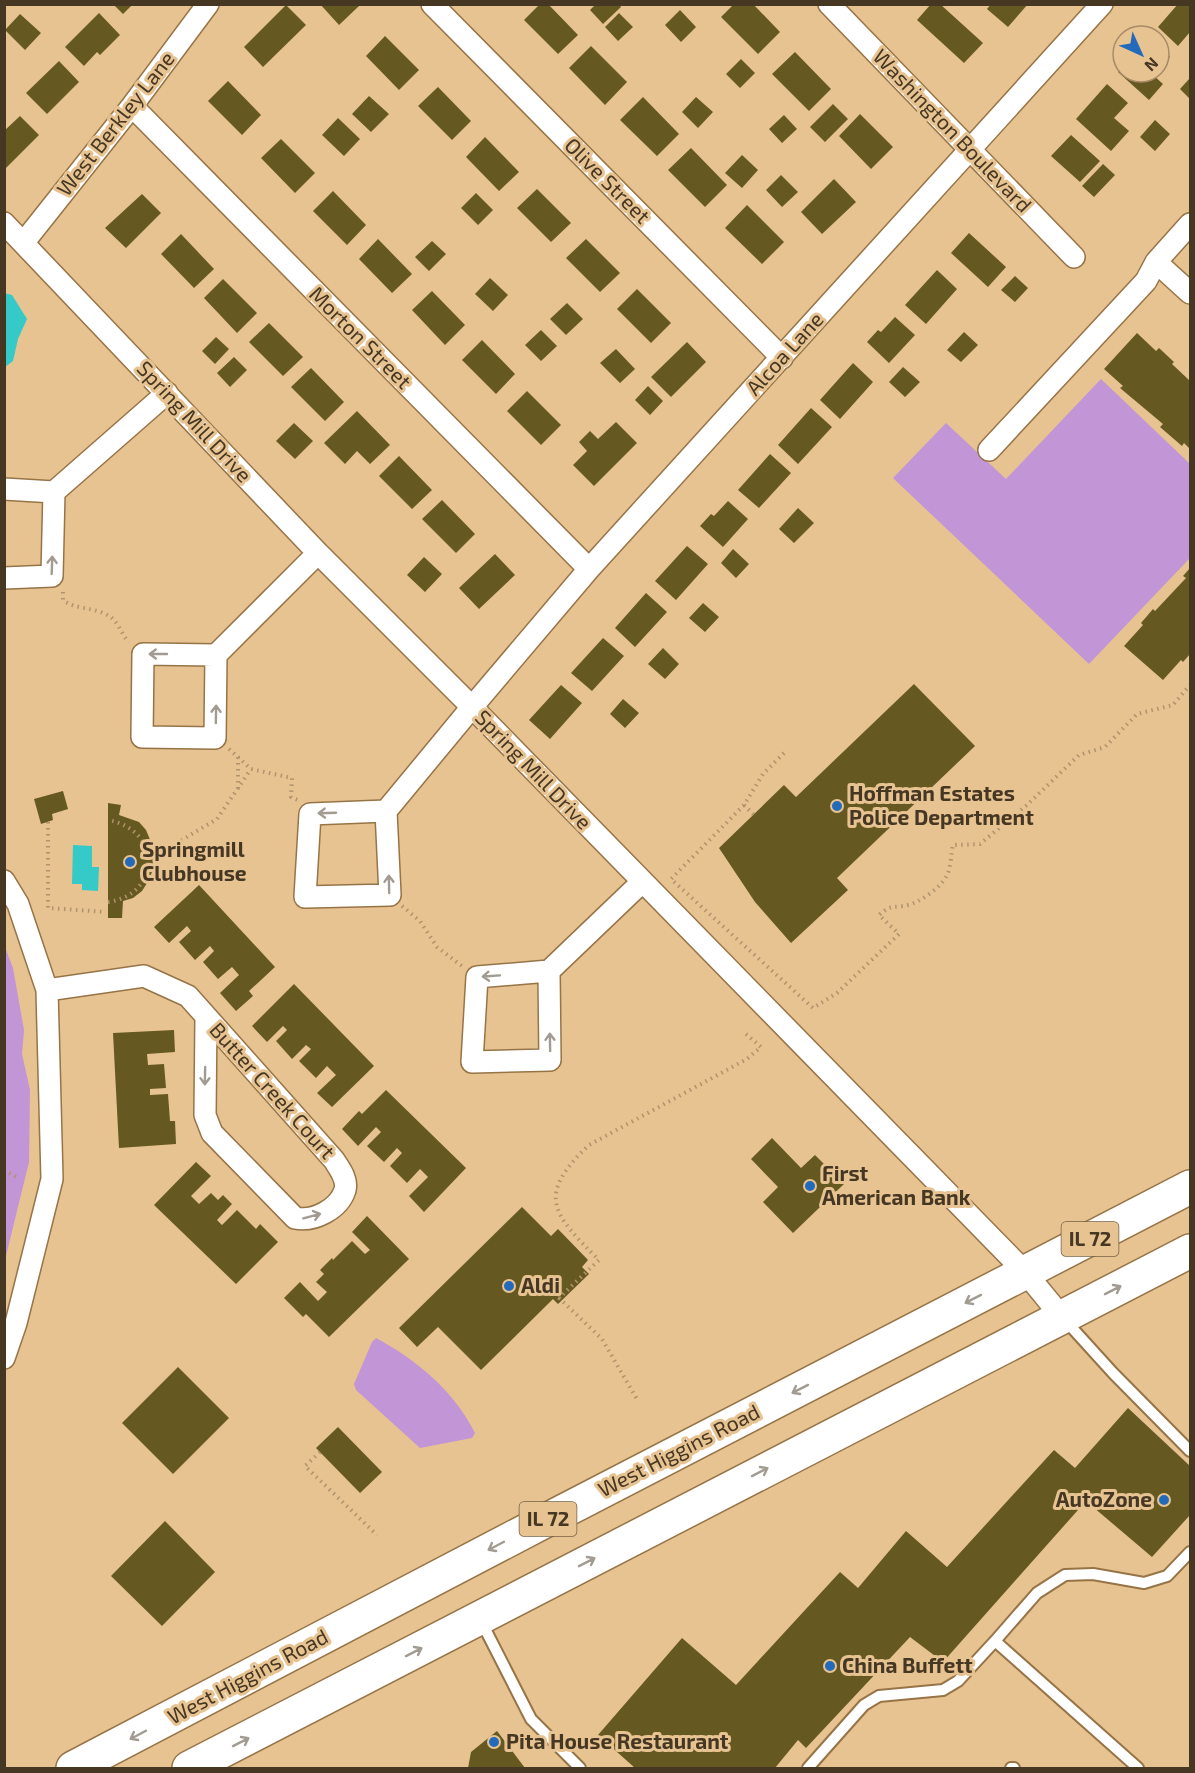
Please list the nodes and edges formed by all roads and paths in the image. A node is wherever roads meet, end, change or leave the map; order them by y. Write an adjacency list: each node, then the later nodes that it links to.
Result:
1 (208, 4): 5 (street, West Berkley Lane)
2 (432, 4): 13 (street, Olive Street)
3 (829, 4): 6 (street, Washington Boulevard)
4 (1102, 4): 6 (street, Alcoa Lane)
5 (132, 106): 9 (street, West Berkley Lane); 19 (street, Morton Street)
6 (969, 150): 10 (street, Washington Boulevard); 13 (street, Alcoa Lane)
7 (4, 223): 9 (street, Spring Mill Drive)
8 (1191, 224): 11 (street)
9 (24, 242): 14 (street, Spring Mill Drive)
10 (1074, 257)
11 (1156, 262): 12 (street); 15 (street)
12 (1191, 293)
13 (782, 358): 19 (street, Alcoa Lane)
14 (167, 393): 17 (street); 18 (street, Spring Mill Drive)
15 (988, 450)
16 (4, 489): 17 (street)
17 (54, 492): 20 (street, one-way to 17)
18 (318, 553): 23 (street); 25 (street, Spring Mill Drive)
19 (589, 569): 25 (street, Alcoa Lane)
20 (52, 576): 21 (street); 22 (path)
21 (4, 578)
22 (143, 654): 23 (street, one-way to 22); 26 (street)
23 (216, 655): 26 (street, one-way to 23)
24 (1191, 685): 31 (path)
25 (472, 707): 32 (street, Alcoa Lane); 39 (street, Spring Mill Drive)
26 (215, 738): 28 (path)
27 (784, 753): 31 (path)
28 (238, 756): 29 (path); 30 (path)
29 (252, 770): 30 (path); 33 (path)
30 (238, 789): 37 (path)
31 (744, 805): 34 (path)
32 (386, 811): 33 (street, one-way to 33); 40 (street, one-way to 32)
33 (310, 814): 40 (street)
34 (754, 815)
35 (108, 820): 37 (path)
36 (48, 822): 42 (path)
37 (147, 850): 41 (path)
38 (4, 881): 45 (street)
39 (642, 882): 43 (street); 52 (street, Spring Mill Drive)
40 (390, 895): 44 (path)
41 (108, 902)
42 (106, 912)
43 (549, 971): 44 (street, one-way to 44); 44 (street, one-way to 43)
44 (477, 977)
45 (47, 990): 46 (street, Butter Creek Court); 56 (street)
46 (206, 1017): 46 (street, Butter Creek Court, one-way to 46)
47 (746, 1034): 54 (path)
48 (4, 1170): 49 (path)
49 (18, 1178)
50 (1191, 1187): 52 (main road, West Higgins Road / IL 72)
51 (1191, 1251): 55 (main road, IL 72, one-way to 51)
52 (1025, 1272): 55 (street, Spring Mill Drive); 64 (main road, West Higgins Road / IL 72, one-way to 64)
53 (550, 1289): 54 (path)
54 (559, 1298): 57 (path)
55 (1061, 1316): 58 (lane); 62 (main road, IL 72, one-way to 55)
56 (4, 1358)
57 (638, 1401)
58 (1191, 1451)
59 (320, 1452): 60 (path)
60 (377, 1535)
61 (1191, 1552): 63 (lane)
62 (479, 1618): 65 (main road, IL 72, one-way to 62); 66 (lane)
63 (995, 1641): 67 (lane); 68 (lane)
64 (73, 1768)
65 (189, 1768)
66 (580, 1768)
67 (808, 1768)
68 (1138, 1768)

